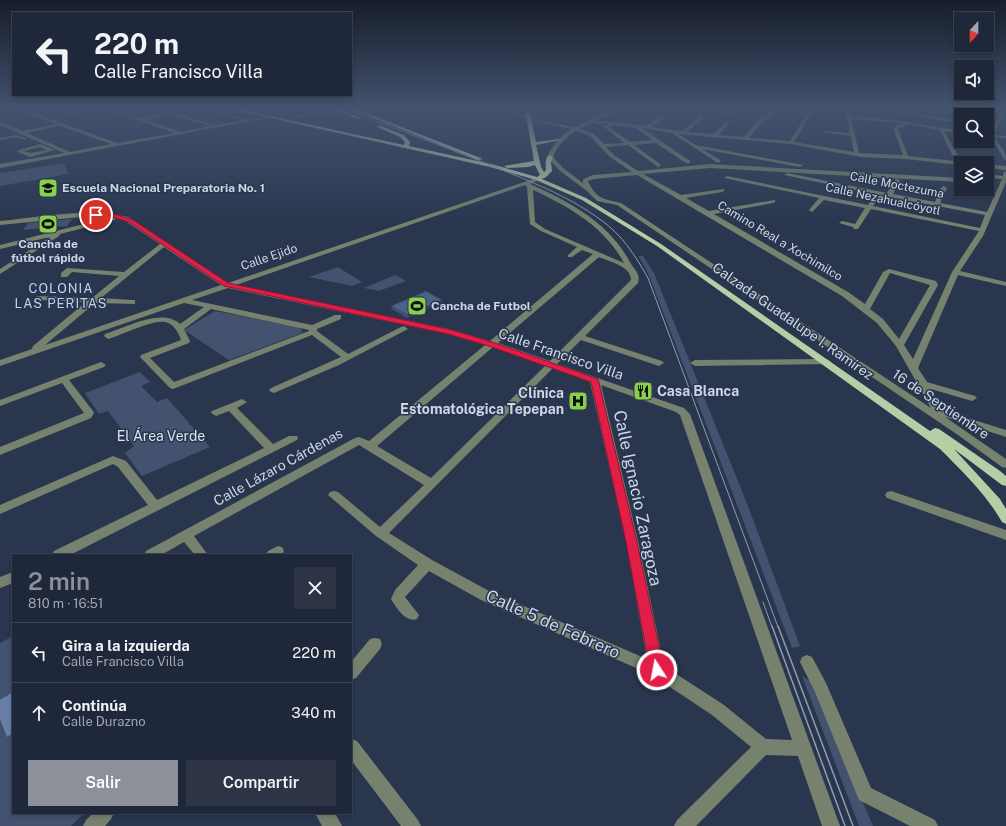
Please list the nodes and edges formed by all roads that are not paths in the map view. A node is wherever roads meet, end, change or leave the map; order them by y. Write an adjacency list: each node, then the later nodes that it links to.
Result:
1 (27, 148): 2 (street)
2 (49, 148)
3 (55, 148): 19 (street)
4 (104, 148): 19 (street)
5 (413, 148): 43 (main road)
6 (414, 148): 26 (main road)
7 (452, 148): 26 (main road)
8 (536, 148): 27 (main road)
9 (554, 148): 21 (street)
10 (605, 148): 37 (street, Camino Real a Xochimilco)
11 (634, 148): 31 (street)
12 (666, 148): 28 (street)
13 (697, 148): 25 (street)
14 (703, 148): 35 (street)
15 (818, 148): 20 (street)
16 (856, 148): 20 (street)
17 (902, 148): 22 (street)
18 (1000, 148): 23 (street)
19 (71, 154): 30 (street)
20 (857, 154): 22 (street)
21 (550, 156): 43 (main road); 54 (street)
22 (906, 157): 29 (street)
23 (1006, 157)
24 (0, 158): 30 (street)
25 (718, 161): 28 (street); 32 (street)
26 (485, 162): 34 (main road)
27 (538, 162): 34 (main road); 43 (main road)
28 (688, 162): 31 (street)
29 (954, 162)
30 (11, 164): 33 (street)
31 (658, 165): 37 (street)
32 (752, 165): 35 (street); 39 (street); 41 (street); 50 (street, Calle Moctezuma)
33 (0, 166)
34 (500, 166): 43 (main road)
35 (800, 166): 42 (street)
36 (994, 167): 38 (street)
37 (629, 168): 39 (street, Camino Real a Xochimilco)
38 (1006, 168)
39 (636, 172): 54 (street); 60 (street, Camino Real a Xochimilco)
40 (1006, 173): 48 (street)
41 (852, 174): 47 (street); 52 (street)
42 (954, 175)
43 (541, 177): 51 (street, Calle Ejido); 62 (main road, Calzada Guadalupe I. Ramírez); 102 (main road, Calzada Guadalupe I. Ramírez)
44 (727, 178): 50 (street)
45 (994, 178): 48 (street)
46 (897, 180): 59 (street)
47 (954, 180)
48 (1005, 180): 49 (street); 56 (street)
49 (994, 181)
50 (785, 182): 52 (street, Calle Moctezuma); 61 (street, Calle Nezahualcóyotl); 66 (street)
51 (527, 185): 75 (street); 78 (street); 83 (street, Calle Ejido)
52 (843, 186): 58 (street, Calle Moctezuma)
53 (944, 188): 63 (street)
54 (589, 190): 62 (street)
55 (722, 190): 60 (street)
56 (998, 192): 57 (street); 67 (street)
57 (1006, 192)
58 (878, 193): 59 (street, Calle Moctezuma); 64 (street)
59 (889, 195): 63 (street, Calle Moctezuma)
60 (680, 197): 66 (street, Camino Real a Xochimilco)
61 (823, 197): 64 (street, Calle Nezahualcóyotl); 65 (street)
62 (599, 200): 116 (street, 16 de Septiembre); 124 (main road, Calzada Guadalupe I. Ramírez)
63 (937, 204): 67 (street, Calle Moctezuma)
64 (869, 207): 70 (street); 72 (street, Calle Nezahualcóyotl)
65 (812, 210)
66 (708, 213): 90 (street, Camino Real a Xochimilco)
67 (988, 214): 72 (street)
68 (121, 217): 69 (street); 71 (street); 73 (street)
69 (0, 223)
70 (842, 223)
71 (63, 230): 74 (street); 79 (street)
72 (982, 230): 80 (street)
73 (165, 244): 81 (street); 83 (street)
74 (0, 247)
75 (581, 247): 76 (street); 77 (street)
76 (598, 254): 78 (street); 97 (street)
77 (570, 256)
78 (630, 268): 96 (street)
79 (0, 272)
80 (956, 272): 84 (street); 107 (street)
81 (126, 274): 82 (street); 86 (street)
82 (64, 275)
83 (226, 284): 87 (street, Calle Ejido); 97 (street, Calle Francisco Villa)
84 (1006, 284)
85 (40, 298): 86 (street)
86 (94, 300): 88 (street); 99 (street)
87 (182, 300): 89 (street); 99 (street, Calle Ejido)
88 (132, 302)
89 (210, 306): 92 (street); 94 (street)
90 (866, 309): 98 (street, Camino Real a Xochimilco); 98 (street)
91 (338, 317): 94 (street)
92 (179, 329): 94 (street); 95 (street)
93 (404, 329): 100 (street)
94 (313, 330): 100 (street)
95 (108, 336)
96 (580, 337): 103 (street); 106 (street)
97 (492, 344): 106 (street, Calle Francisco Villa); 120 (street)
98 (900, 345): 107 (street, Camino Real a Xochimilco)
99 (31, 352): 101 (street, Calle Ejido)
100 (347, 358): 111 (street)
101 (0, 362)
102 (826, 362): 104 (street); 130 (main road, Calzada Guadalupe I. Ramírez)
103 (659, 363)
104 (695, 363)
105 (101, 365): 108 (street)
106 (551, 365): 109 (street, Calle Francisco Villa); 125 (street)
107 (914, 367): 110 (street, Camino Real a Xochimilco)
108 (64, 380): 114 (street); 122 (street)
109 (594, 381): 143 (street, Calle Ignacio Zaragoza); 147 (street, Calle Francisco Villa)
110 (924, 384): 112 (street); 116 (street, Camino Real a Xochimilco)
111 (274, 390)
112 (972, 398)
113 (242, 402): 115 (street)
114 (0, 403)
115 (230, 407): 117 (street); 121 (street)
116 (933, 412): 118 (street); 123 (street, 16 de Septiembre)
117 (216, 413)
118 (1006, 434)
119 (293, 438): 121 (street)
120 (370, 446): 125 (street); 132 (street, Calle Lázaro Cárdenas)
121 (272, 449): 128 (street)
122 (0, 451)
123 (1006, 464)
124 (1006, 482)
125 (432, 484): 131 (street)
126 (334, 495): 131 (street, Calle 5 de Febrero)
127 (891, 495): 133 (street)
128 (156, 507): 129 (street); 134 (street)
129 (0, 510)
130 (1006, 519)
131 (380, 533): 137 (street, Calle 5 de Febrero)
132 (186, 535): 135 (street, Calle Lázaro Cárdenas); 136 (street)
133 (1006, 535)
134 (60, 554)
135 (152, 554)
136 (201, 554)
137 (427, 564): 140 (street); 143 (street, Calle 5 de Febrero)
138 (12, 577): 139 (street)
139 (0, 583)
140 (412, 615)
141 (375, 644): 144 (street)
142 (807, 662): 155 (street)
143 (657, 670): 145 (street, Calle 5 de Febrero)
144 (352, 672)
145 (762, 747): 147 (street); 153 (street)
146 (352, 748): 152 (street)
147 (804, 748): 154 (street)
148 (104, 814): 150 (street)
149 (325, 814): 151 (street)
150 (92, 826)
151 (334, 826)
152 (412, 826)
153 (683, 826)
154 (831, 826)
155 (929, 826)

